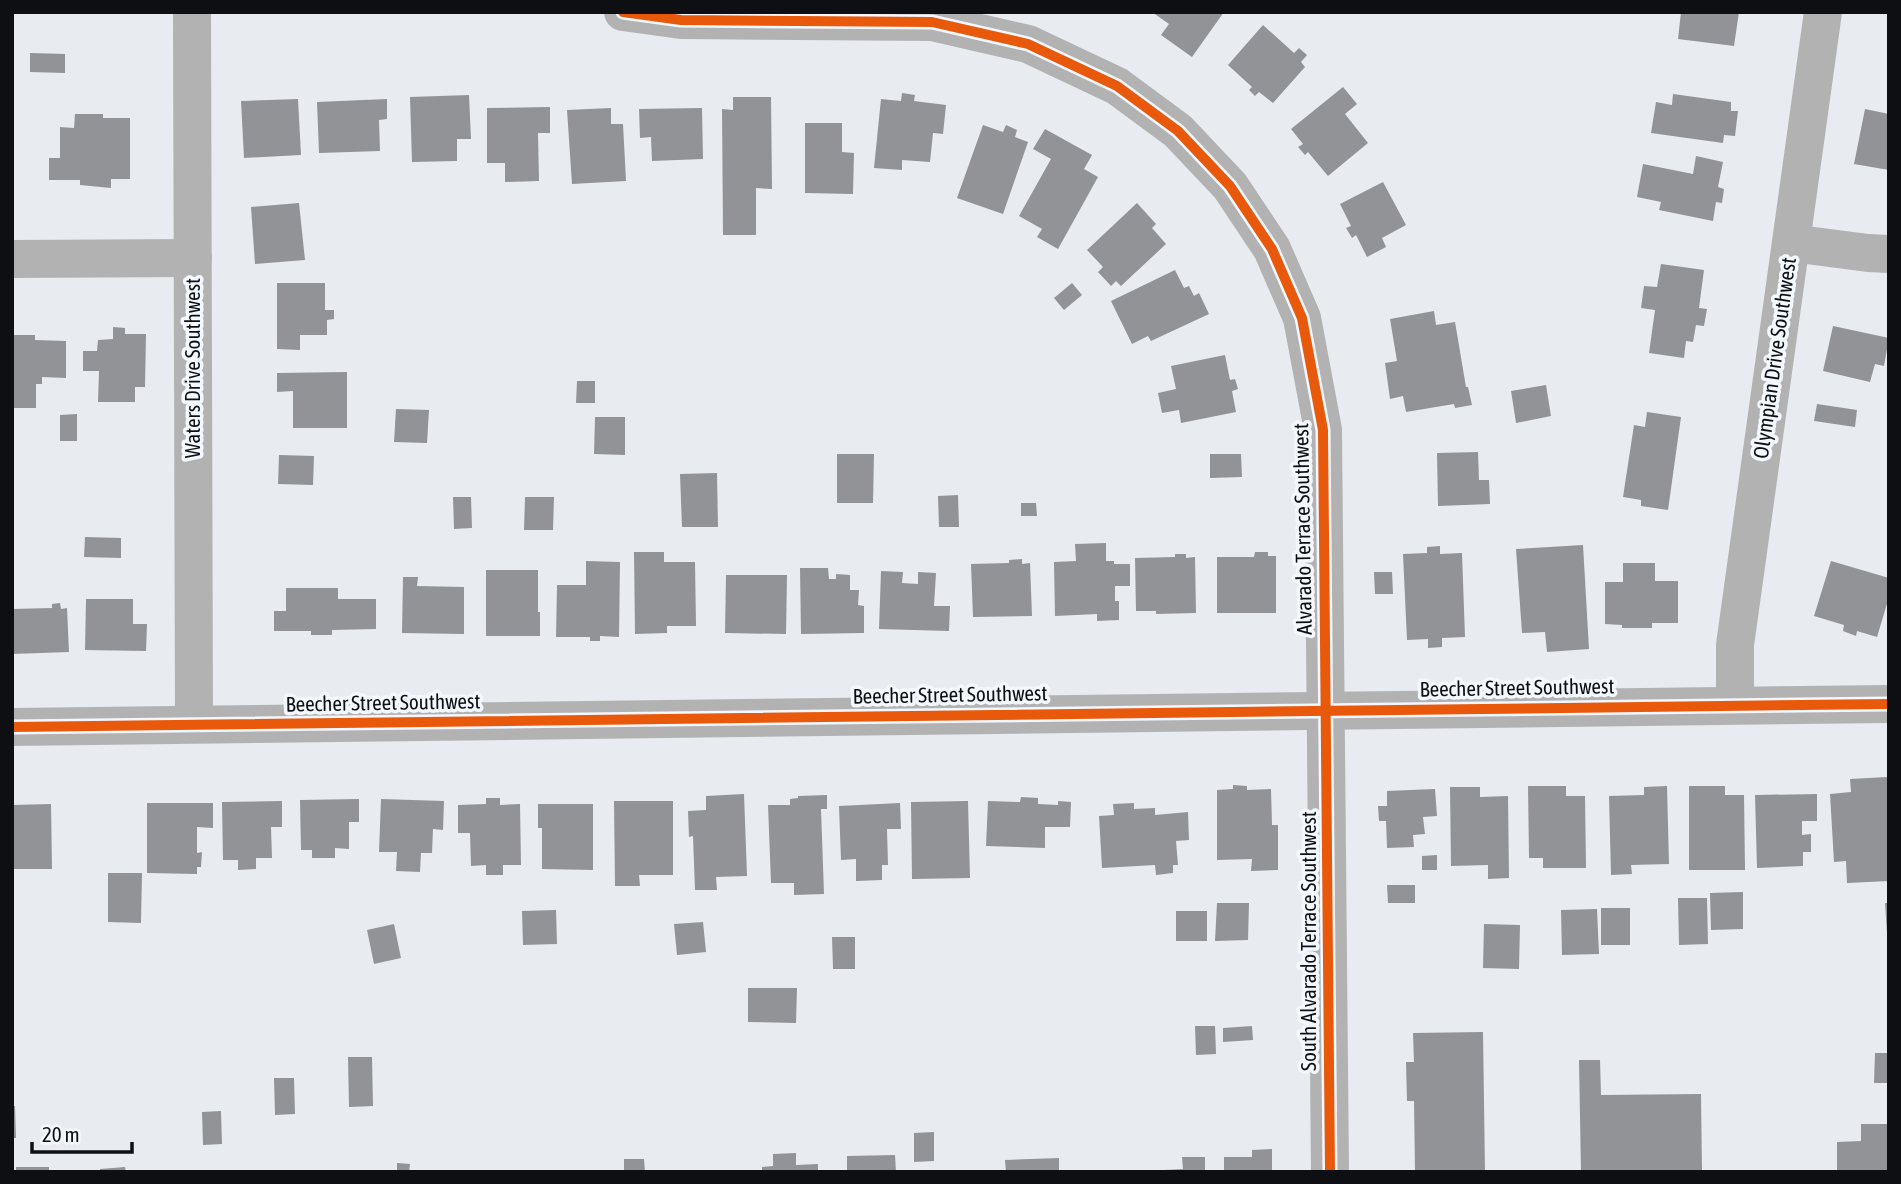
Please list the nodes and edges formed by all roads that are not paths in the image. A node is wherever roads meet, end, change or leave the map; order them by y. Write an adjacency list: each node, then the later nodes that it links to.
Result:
1 (192, 12): 6 (street, Waters Drive Southwest)
2 (623, 12): 10 (street, Alvarado Terrace Southwest)
3 (1823, 12): 4 (street, Olympian Drive Southwest)
4 (1791, 243): 5 (street); 9 (street, Olympian Drive Southwest)
5 (1889, 254)
6 (193, 258): 7 (street); 11 (street, Waters Drive Southwest)
7 (12, 260)
8 (1889, 704): 9 (street, Beecher Street Southwest)
9 (1735, 705): 10 (street, Beecher Street Southwest)
10 (1326, 710): 11 (street, Beecher Street Southwest); 13 (street, South Alvarado Terrace Southwest)
11 (194, 724): 12 (street, Beecher Street Southwest)
12 (12, 727)
13 (1330, 1172)

